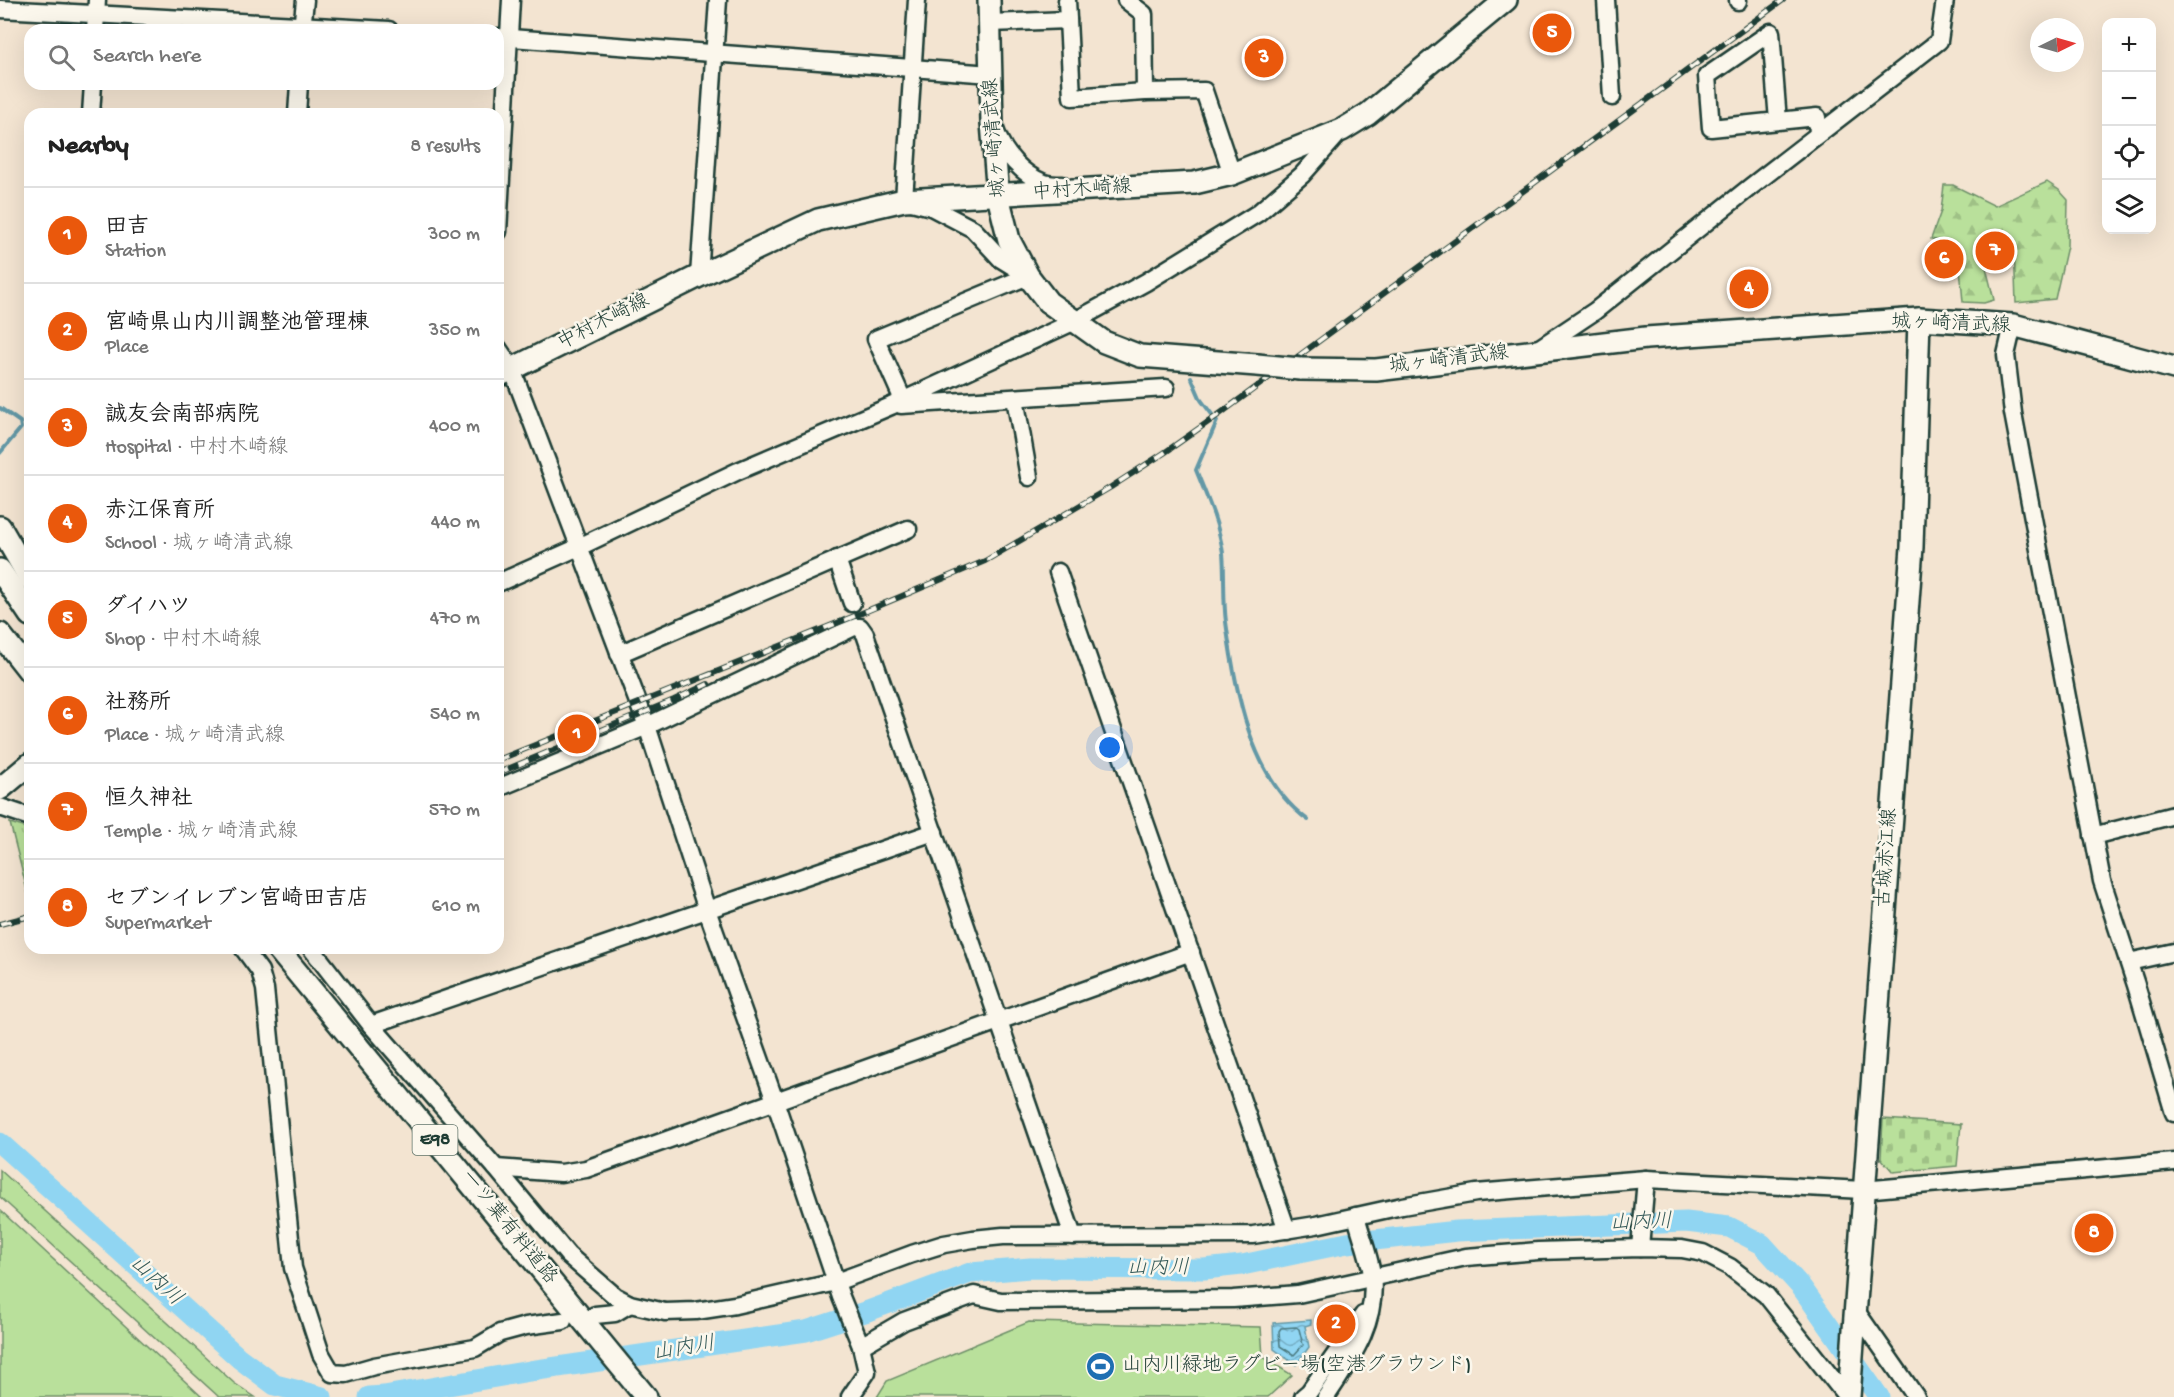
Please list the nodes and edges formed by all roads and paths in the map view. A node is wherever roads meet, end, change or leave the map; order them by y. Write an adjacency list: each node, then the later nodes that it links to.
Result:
1 (305, 0): 16 (street)
2 (511, 0): 17 (street)
3 (718, 0): 19 (street)
4 (917, 0): 20 (street)
5 (989, 0): 14 (main road, 城ヶ崎清武線)
6 (1067, 0): 13 (street)
7 (1126, 0): 25 (street)
8 (1506, 0): 32 (main road, 中村木崎線)
9 (1606, 0): 26 (street)
10 (1945, 0): 33 (street)
11 (0, 9): 12 (street)
12 (96, 15): 15 (street)
13 (1068, 20): 14 (street); 25 (street)
14 (990, 23): 21 (main road, 城ヶ崎清武線)
15 (251, 24)
16 (303, 24)
17 (504, 32)
18 (504, 37): 19 (street)
19 (714, 52): 20 (street); 38 (street)
20 (912, 68): 21 (street); 37 (street)
21 (991, 74): 31 (main road, 城ヶ崎清武線)
22 (93, 90): 27 (street)
23 (299, 90): 28 (street)
24 (502, 90): 29 (street)
25 (1145, 92): 34 (street)
26 (1612, 97)
27 (91, 108)
28 (297, 108)
29 (501, 108)
30 (1778, 121): 30 (street); 33 (street)
31 (992, 123): 35 (street); 36 (main road, 城ヶ崎清武線)
32 (1342, 129): 34 (main road, 中村木崎線); 41 (street)
33 (1818, 134): 43 (street)
34 (1232, 174): 35 (main road, 中村木崎線)
35 (1096, 190): 36 (main road, 中村木崎線)
36 (998, 196): 37 (main road, 中村木崎線); 39 (main road, 城ヶ崎清武線)
37 (904, 200): 38 (main road, 中村木崎線); 39 (street)
38 (699, 276): 45 (main road, 中村木崎線)
39 (1028, 276): 41 (main road, 城ヶ崎清武線); 48 (street)
40 (1919, 319): 42 (main road, 城ヶ崎清武線); 43 (main road, 城ヶ崎清武線); 88 (main road, 古城赤江線)
41 (1073, 322): 43 (main road, 城ヶ崎清武線, bridge); 48 (street)
42 (2013, 325): 44 (main road, 城ヶ崎清武線); 73 (street)
43 (1537, 350)
44 (2174, 368)
45 (505, 373): 52 (street)
46 (1166, 388): 47 (street)
47 (1015, 398): 48 (street); 49 (street)
48 (897, 403): 52 (street)
49 (1029, 477)
50 (0, 527): 54 (main road)
51 (908, 529): 53 (street)
52 (579, 547): 57 (street); 63 (street)
53 (837, 559): 59 (street); 63 (street)
54 (24, 569)
55 (0, 570): 60 (main road)
56 (1058, 573): 75 (street)
57 (504, 579)
58 (0, 590): 61 (main road)
59 (852, 603)
60 (24, 606)
61 (24, 619)
62 (0, 634): 64 (main road)
63 (619, 654): 65 (street)
64 (24, 664)
65 (647, 726): 67 (street); 72 (street); 74 (street)
66 (24, 769): 68 (main road)
67 (504, 786)
68 (0, 789)
69 (0, 807): 70 (street)
70 (24, 815)
71 (2174, 815): 73 (street)
72 (934, 832): 74 (street); 81 (street)
73 (2094, 836): 80 (street)
74 (707, 910): 82 (street); 83 (street)
75 (1191, 952): 81 (street); 90 (street)
76 (2174, 952): 80 (street)
77 (247, 954): 98 (street)
78 (282, 954): 99 (main road, 一ツ葉有料道路 / E98)
79 (316, 954): 82 (street)
80 (2129, 962): 84 (street)
81 (1001, 1022): 83 (street); 91 (street)
82 (371, 1025): 86 (street)
83 (775, 1101): 86 (street); 94 (street)
84 (2174, 1113)
85 (2174, 1162): 88 (street)
86 (496, 1168): 95 (street)
87 (1646, 1179): 88 (street); 89 (street); 92 (street)
88 (1863, 1190): 96 (main road, 古城赤江線)
89 (1357, 1222): 90 (street); 93 (street)
90 (1287, 1230): 91 (street)
91 (1073, 1236): 94 (street)
92 (1640, 1248): 93 (street); 103 (street)
93 (1372, 1273): 97 (street); 100 (street)
94 (839, 1290): 95 (street); 100 (street)
95 (630, 1304): 99 (street)
96 (1854, 1313): 103 (main road, 古城赤江線); 108 (street)
97 (1369, 1317): 106 (street); 107 (street)
98 (563, 1321)
99 (594, 1323): 102 (main road, 一ツ葉有料道路 / E98)
100 (859, 1341): 101 (street)
101 (867, 1372): 104 (street); 105 (street)
102 (643, 1393)
103 (1849, 1394)
104 (850, 1397)
105 (858, 1397)
106 (1302, 1397)
107 (1326, 1397)
108 (1916, 1397)

